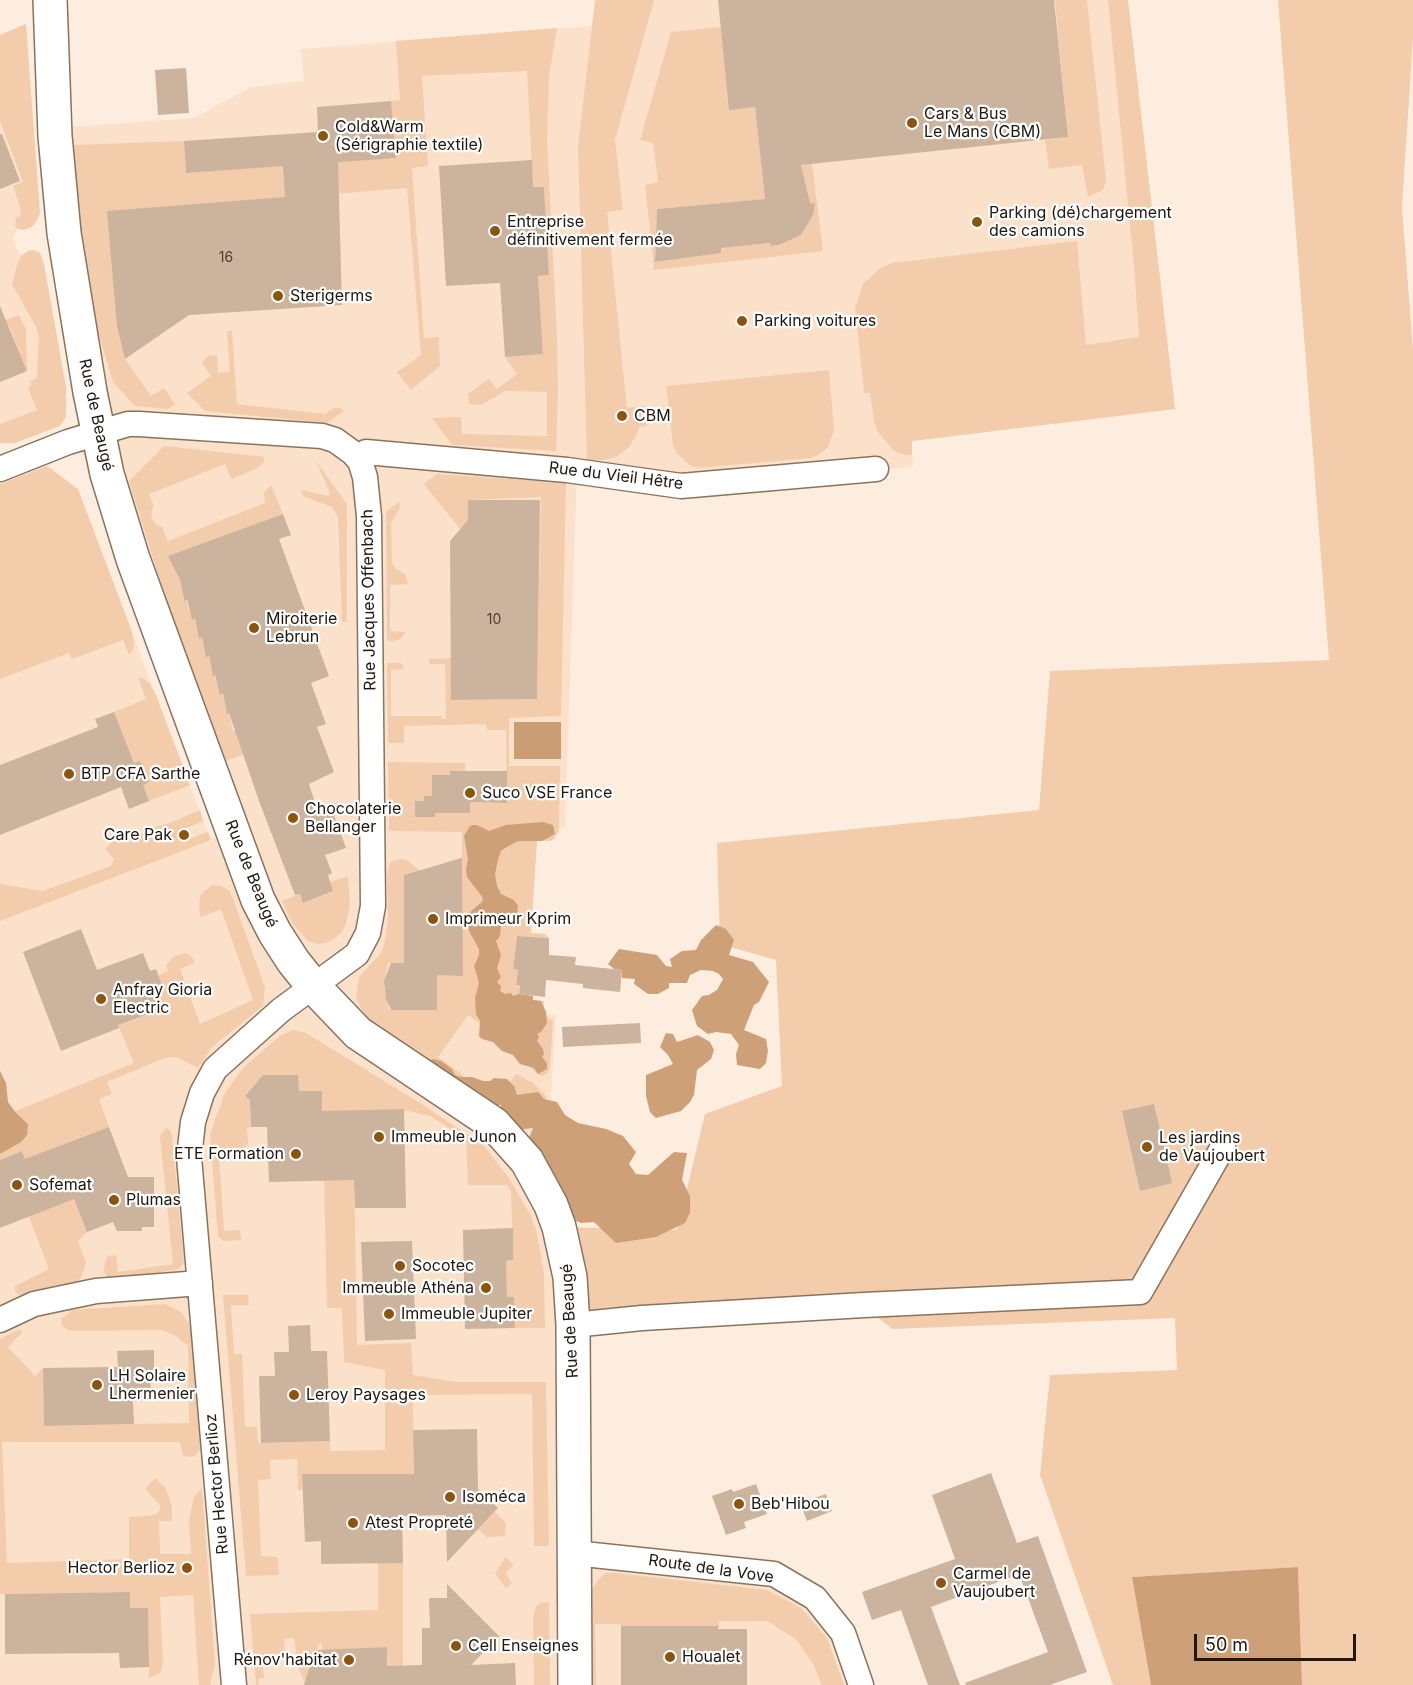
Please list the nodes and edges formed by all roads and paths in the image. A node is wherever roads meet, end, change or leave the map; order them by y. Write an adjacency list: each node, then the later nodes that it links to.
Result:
1 (50, 0): 2 (street, Rue de Beaugé)
2 (99, 433): 3 (street); 4 (street); 6 (street, Rue de Beaugé)
3 (358, 459): 5 (street, Rue du Vieil Hêtre); 6 (street, Rue Jacques Offenbach)
4 (0, 469)
5 (876, 469)
6 (313, 986): 8 (street, Rue Hector Berlioz); 10 (street, Rue de Beaugé)
7 (1223, 1147): 10 (street)
8 (200, 1283): 9 (street); 12 (street, Rue Hector Berlioz)
9 (0, 1320)
10 (573, 1325): 11 (street, Rue de Beaugé)
11 (574, 1553): 13 (street, Rue de Beaugé); 14 (street, Route de la Vove)
12 (234, 1685)
13 (575, 1685)
14 (861, 1685)

